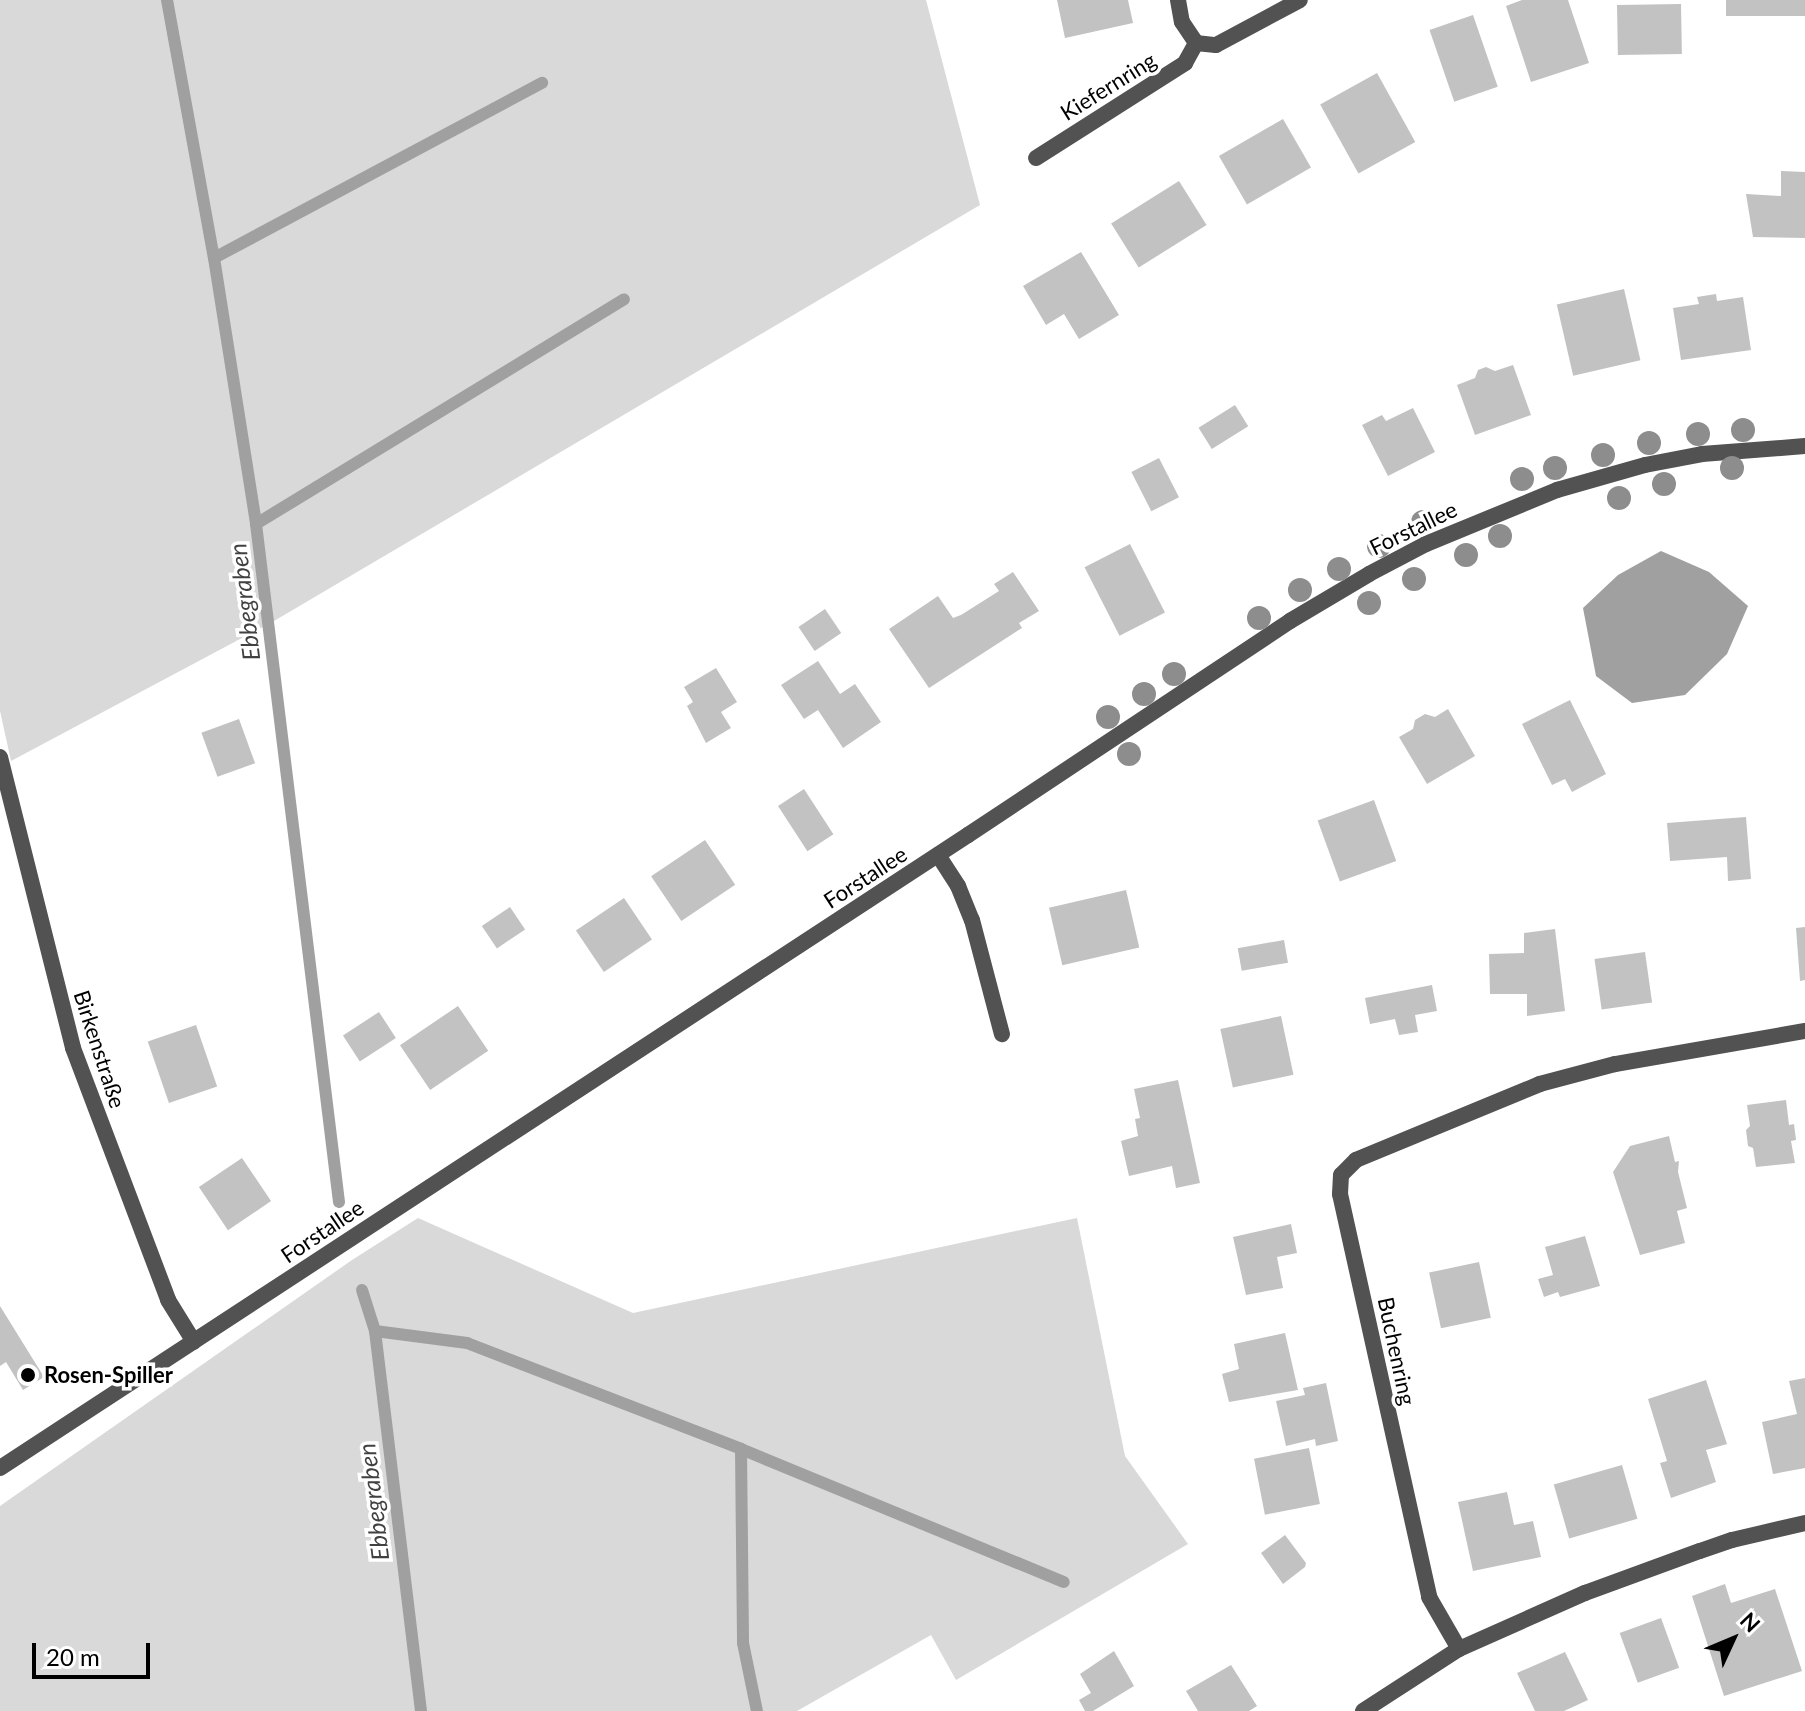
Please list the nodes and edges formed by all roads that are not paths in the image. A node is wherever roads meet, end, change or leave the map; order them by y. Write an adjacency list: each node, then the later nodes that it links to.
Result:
1 (1178, 0): 3 (street)
2 (1300, 0): 3 (street)
3 (1196, 43): 4 (street, Kiefernring)
4 (1036, 158)
5 (1805, 446): 7 (street, Forstallee)
6 (0, 757): 10 (street, Birkenstraße)
7 (938, 855): 9 (street); 10 (street, Forstallee)
8 (1805, 1031): 13 (street, Buchenring)
9 (1002, 1034)
10 (194, 1342): 11 (street, Forstallee)
11 (0, 1468)
12 (1805, 1523): 13 (street)
13 (1459, 1649): 14 (street)
14 (1363, 1711)

